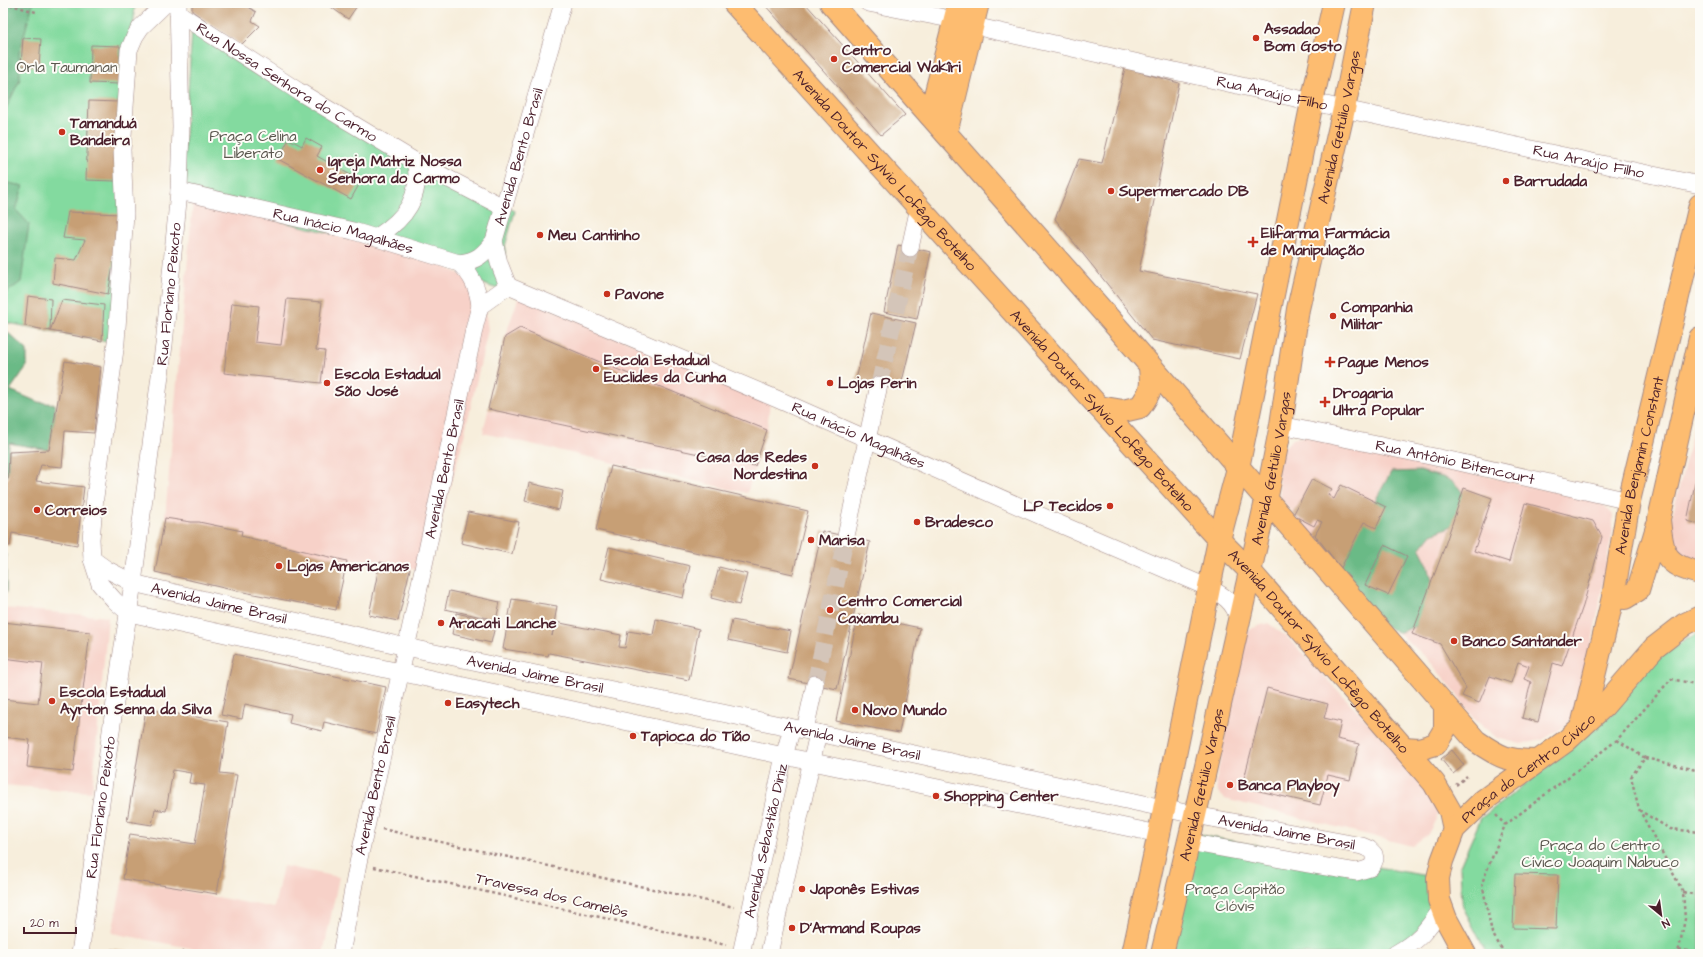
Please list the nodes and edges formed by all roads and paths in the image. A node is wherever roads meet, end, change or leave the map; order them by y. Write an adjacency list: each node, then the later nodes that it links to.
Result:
1 (4, 3): 10 (path)
2 (563, 3): 20 (street, Avenida Bento Brasil)
3 (734, 3): 21 (main road, Avenida Doutor Sylvio Lofêgo Botelho)
4 (831, 3): 14 (main road)
5 (868, 3): 11 (street, Rua Araújo Filho)
6 (978, 3): 11 (main road)
7 (1334, 3): 12 (main road, Avenida Getúlio Vargas)
8 (1365, 3): 13 (main road, Avenida Getúlio Vargas)
9 (174, 6): 16 (street, Rua Nossa Senhora do Carmo); 18 (street, Rua Floriano Peixoto); 40 (street)
10 (36, 12)
11 (962, 17): 12 (street, Rua Araújo Filho); 14 (main road); 15 (main road)
12 (1312, 102): 13 (street, Rua Araújo Filho); 34 (main road, Avenida Getúlio Vargas)
13 (1344, 109): 17 (street, Rua Araújo Filho); 32 (main road, Avenida Getúlio Vargas)
14 (930, 115): 15 (main road)
15 (946, 133): 29 (main road)
16 (416, 162): 20 (street, Rua Nossa Senhora do Carmo); 22 (street)
17 (1700, 185)
18 (179, 191): 22 (street, Rua Inácio Magalhães); 43 (street, Rua Floriano Peixoto)
19 (1700, 205): 36 (main road, Avenida Benjamin Constant)
20 (503, 207): 23 (street, Avenida Bento Brasil)
21 (919, 207): 24 (street); 31 (main road, Avenida Doutor Sylvio Lofêgo Botelho)
22 (377, 238): 25 (street, Rua Inácio Magalhães)
23 (494, 241): 25 (street); 26 (street, Avenida Bento Brasil)
24 (910, 248)
25 (459, 263): 27 (street)
26 (508, 286): 27 (street); 33 (street, Rua Inácio Magalhães)
27 (480, 306): 49 (street, Avenida Bento Brasil)
28 (1700, 338): 37 (main road, Avenida Benjamin Constant)
29 (1150, 367): 31 (main road); 34 (main road)
30 (879, 385): 33 (street)
31 (1099, 407): 39 (main road, Avenida Doutor Sylvio Lofêgo Botelho)
32 (1281, 424): 35 (main road, Avenida Getúlio Vargas); 36 (street, Rua Antônio Bitencourt)
33 (867, 439): 38 (street); 44 (street, Rua Inácio Magalhães)
34 (1238, 468): 35 (main road); 39 (main road, Avenida Getúlio Vargas)
35 (1266, 501): 41 (main road, Avenida Getúlio Vargas); 53 (main road)
36 (1629, 501): 45 (main road, Avenida Benjamin Constant)
37 (1659, 519): 42 (main road, Avenida Benjamin Constant); 45 (main road)
38 (846, 536)
39 (1219, 540): 41 (main road, Avenida Doutor Sylvio Lofêgo Botelho); 44 (main road, Avenida Getúlio Vargas)
40 (92, 559): 43 (street); 46 (street)
41 (1249, 570): 48 (main road, Avenida Getúlio Vargas); 57 (main road, Avenida Doutor Sylvio Lofêgo Botelho)
42 (1700, 573)
43 (133, 583): 46 (street, Rua Floriano Peixoto); 49 (street, Avenida Jaime Brasil)
44 (1208, 588): 48 (street, Rua Inácio Magalhães); 63 (main road, Avenida Getúlio Vargas)
45 (1612, 597): 54 (main road, Avenida Benjamin Constant)
46 (129, 613): 50 (street, Avenida Jaime Brasil); 80 (street, Rua Floriano Peixoto)
47 (1700, 617): 54 (main road, Praça do Centro Cívico)
48 (1238, 618): 66 (main road, Avenida Getúlio Vargas)
49 (406, 647): 50 (street, Avenida Bento Brasil); 55 (street, Avenida Jaime Brasil)
50 (400, 672): 58 (street, Avenida Jaime Brasil); 67 (street, Avenida Bento Brasil)
51 (815, 684): 55 (street)
52 (1700, 685): 56 (path)
53 (1445, 707): 57 (main road); 61 (main road)
54 (1582, 726): 61 (main road, Praça do Centro Cívico)
55 (805, 730): 58 (street, Avenida Sebastião Diniz); 60 (street, Avenida Sebastião Diniz); 63 (street, Avenida Jaime Brasil)
56 (1618, 740): 59 (path); 68 (path)
57 (1404, 748): 69 (main road, Avenida Doutor Sylvio Lofêgo Botelho)
58 (784, 756): 60 (street, Avenida Jaime Brasil); 77 (street, Avenida Sebastião Diniz)
59 (1645, 758): 62 (path); 64 (path)
60 (811, 761): 71 (street, Avenida Jaime Brasil); 82 (street, Avenida Sebastião Diniz)
61 (1538, 761): 69 (main road, Praça do Centro Cívico)
62 (1700, 772)
63 (1164, 808): 66 (street, Avenida Jaime Brasil); 71 (main road, Avenida Getúlio Vargas)
64 (1639, 809): 70 (path); 74 (path)
65 (1495, 814): 68 (path)
66 (1195, 815): 72 (main road, Avenida Getúlio Vargas); 72 (street, Avenida Jaime Brasil)
67 (366, 825): 73 (street, Avenida Bento Brasil); 77 (path, Travessa dos Camelôs)
68 (1505, 825): 87 (path)
69 (1454, 829): 76 (main road, Praça do Centro Cívico)
70 (1700, 832)
71 (1159, 834): 83 (main road, Avenida Getúlio Vargas)
72 (1188, 842): 84 (main road, Avenida Getúlio Vargas)
73 (358, 863): 79 (path, Travessa dos Camelôs); 81 (street, Avenida Bento Brasil)
74 (1683, 892): 75 (path); 78 (path)
75 (1700, 896)
76 (1442, 908): 85 (street); 86 (main road, Praça do Centro Cívico)
77 (751, 910): 79 (street, Avenida Sebastião Diniz)
78 (1679, 949): 88 (path); 89 (path)
79 (742, 952)
80 (80, 954)
81 (341, 954)
82 (769, 954)
83 (1133, 954)
84 (1162, 954)
85 (1395, 954)
86 (1466, 954)
87 (1505, 954)
88 (1674, 954)
89 (1700, 954)

